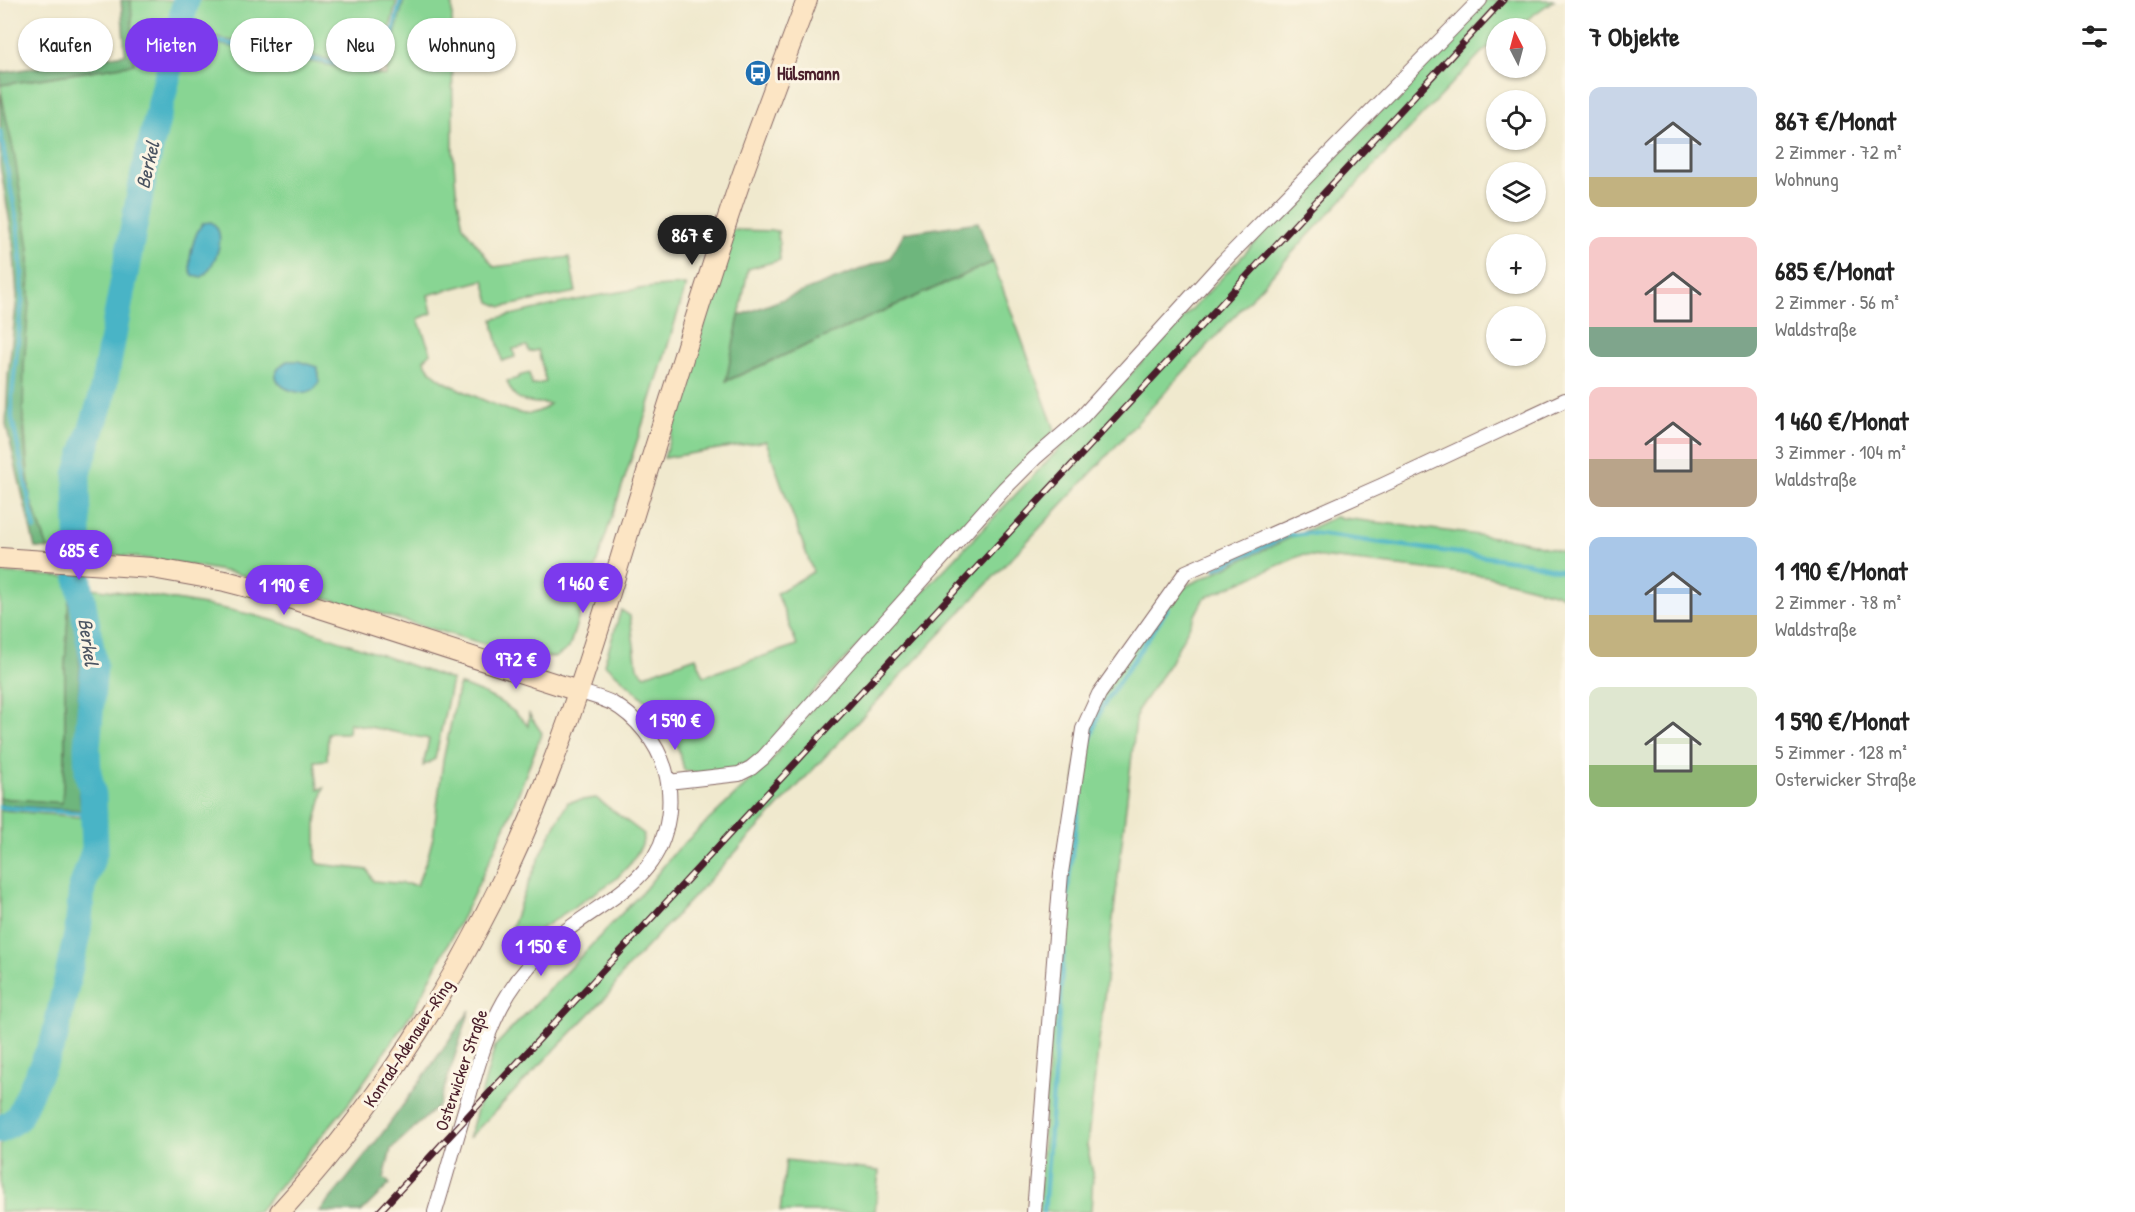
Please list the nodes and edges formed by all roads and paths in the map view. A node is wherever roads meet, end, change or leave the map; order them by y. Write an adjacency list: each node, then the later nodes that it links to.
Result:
1 (807, 0): 5 (main road, Konrad-Adenauer-Ring)
2 (1480, 0): 6 (street)
3 (1565, 400): 9 (street)
4 (0, 558): 5 (main road)
5 (578, 691): 6 (street, Osterwicker Straße); 7 (main road, Konrad-Adenauer-Ring)
6 (668, 782): 8 (street, Osterwicker Straße)
7 (280, 1212)
8 (435, 1212)
9 (1034, 1212)

